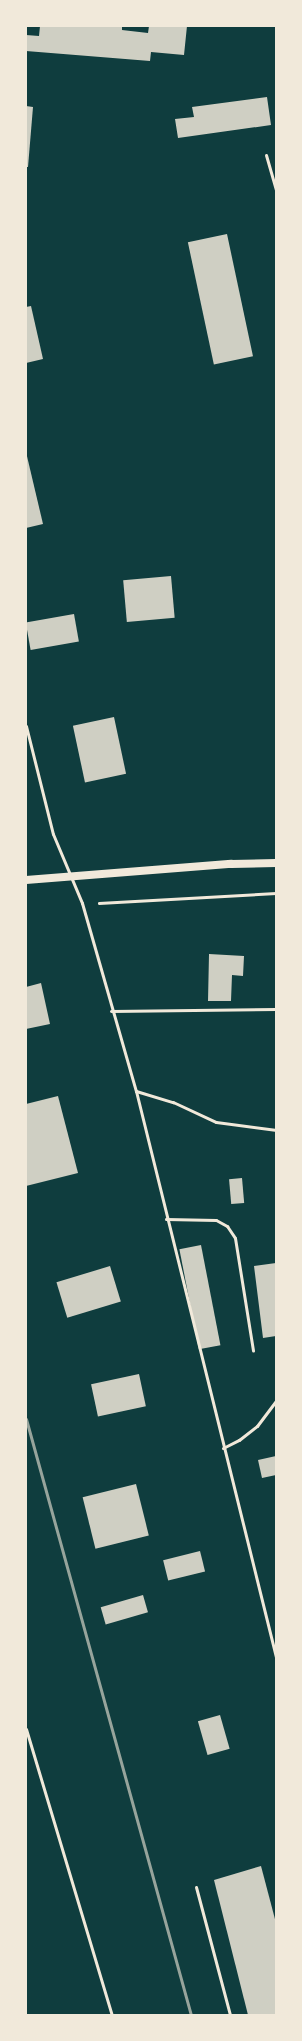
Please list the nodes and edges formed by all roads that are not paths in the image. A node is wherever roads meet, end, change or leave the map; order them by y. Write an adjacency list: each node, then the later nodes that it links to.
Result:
1 (266, 155): 2 (lane)
2 (276, 190)
3 (26, 726): 5 (lane)
4 (276, 863): 5 (main road)
5 (72, 877): 6 (main road); 8 (lane)
6 (26, 880)
7 (276, 1009): 8 (lane)
8 (111, 1012): 9 (lane)
9 (136, 1090): 10 (lane); 11 (lane)
10 (276, 1130)
11 (166, 1219): 12 (lane); 14 (lane)
12 (253, 1351)
13 (276, 1401): 14 (lane)
14 (223, 1448): 15 (lane)
15 (276, 1657)
16 (26, 1729): 18 (lane)
17 (196, 1887): 19 (lane)
18 (112, 2015)
19 (230, 2015)

